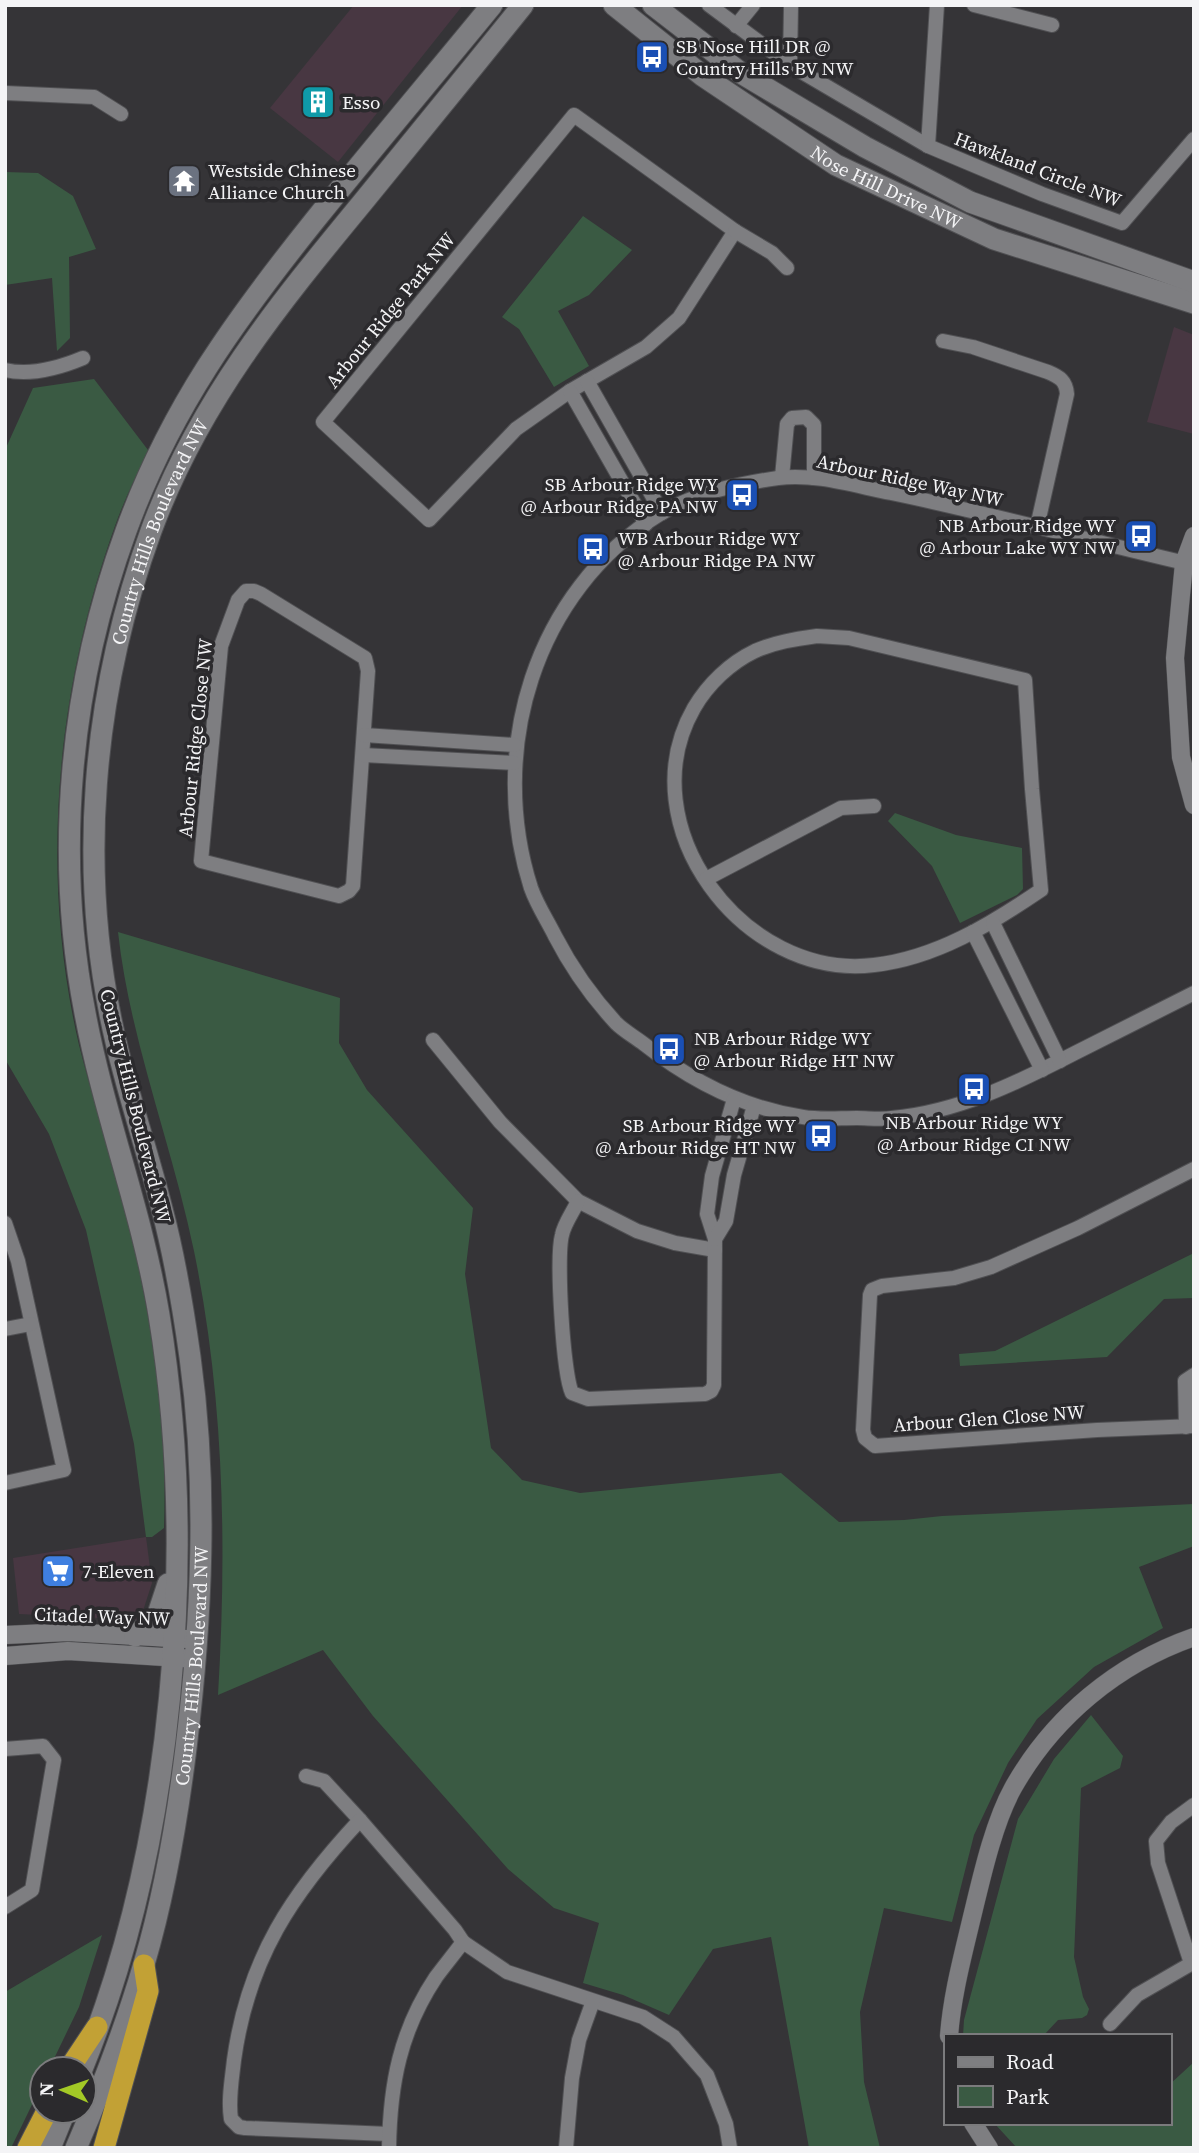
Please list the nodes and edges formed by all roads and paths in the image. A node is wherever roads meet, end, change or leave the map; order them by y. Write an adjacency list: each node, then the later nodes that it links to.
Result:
1 (492, 5): 58 (main road, Country Hills Boulevard NW)
2 (537, 5): 10 (main road)
3 (614, 5): 21 (main road, Nose Hill Drive NW)
4 (653, 5): 20 (main road, Nose Hill Drive NW)
5 (709, 5): 12 (street)
6 (753, 5): 12 (street)
7 (791, 5): 13 (street)
8 (937, 5): 17 (street, Hawkland Circle NW)
9 (974, 5): 11 (street)
10 (519, 10): 63 (main road, Country Hills Boulevard NW)
11 (1052, 25)
12 (736, 26): 13 (street)
13 (790, 65): 17 (street)
14 (5, 93): 15 (street)
15 (121, 114)
16 (1194, 139): 17 (street, Hawkland Circle NW)
17 (928, 146)
18 (735, 231): 19 (street, Arbour Ridge Park NW); 25 (street, Arbour Ridge Park NW); 26 (street, Arbour Ridge Park NW)
19 (787, 268)
20 (1194, 282)
21 (1194, 303)
22 (943, 341): 31 (street)
23 (83, 358): 24 (street)
24 (5, 370)
25 (587, 381): 26 (street, Arbour Ridge Park NW); 29 (street)
26 (570, 391): 30 (street)
27 (782, 477): 28 (street, Arbour Ridge Way NW); 28 (street); 29 (street, Arbour Ridge Way NW)
28 (814, 478): 31 (street, Arbour Ridge Way NW)
29 (662, 513): 30 (street, Arbour Ridge Way NW)
30 (646, 524): 35 (street, Arbour Ridge Way NW)
31 (1037, 527): 33 (street, Arbour Ridge Way NW)
32 (1194, 536): 33 (street)
33 (1189, 564): 38 (street)
34 (364, 735): 35 (street); 36 (street, Arbour Ridge Close NW); 36 (street, Arbour Ridge Close NW)
35 (515, 746): 37 (street, Arbour Ridge Way NW)
36 (362, 755): 37 (street)
37 (514, 763): 47 (street, Arbour Ridge Way NW)
38 (1194, 805)
39 (874, 806): 40 (street)
40 (706, 879): 41 (street); 42 (street)
41 (993, 923): 42 (street); 45 (street)
42 (973, 932): 46 (street)
43 (1194, 993): 45 (street, Arbour Ridge Way NW)
44 (433, 1040): 50 (street)
45 (1060, 1061): 46 (street, Arbour Ridge Way NW)
46 (1042, 1070): 48 (street, Arbour Ridge Way NW)
47 (734, 1099): 48 (street, Arbour Ridge Way NW); 52 (street)
48 (754, 1106): 52 (street)
49 (1194, 1169): 56 (street, Arbour Glen Close NW)
50 (578, 1201): 52 (street); 52 (street)
51 (5, 1223): 53 (street)
52 (715, 1244)
53 (31, 1324): 54 (street); 57 (street)
54 (5, 1329)
55 (1194, 1375): 56 (street)
56 (1190, 1427)
57 (5, 1483)
58 (177, 1552): 60 (main road); 62 (main road, Country Hills Boulevard NW)
59 (5, 1635): 60 (street, Citadel Way NW)
60 (135, 1636): 62 (street, Citadel Way NW)
61 (1194, 1637): 76 (street)
62 (173, 1648): 63 (street, Citadel Way NW); 64 (street, Citadel Way NW); 75 (main road, Country Hills Boulevard NW)
63 (197, 1650): 72 (main road, Country Hills Boulevard NW)
64 (5, 1656)
65 (5, 1749): 69 (street)
66 (306, 1776): 68 (street)
67 (1194, 1805): 71 (street)
68 (360, 1820): 70 (street); 82 (street)
69 (5, 1908)
70 (463, 1942): 73 (street); 82 (street)
71 (1192, 1963): 74 (street)
72 (144, 1965): 85 (main road, Country Hills Boulevard NW); 86 (highway)
73 (593, 2001): 87 (street); 88 (street)
74 (1110, 2025)
75 (97, 2026): 77 (highway); 78 (main road, Country Hills Boulevard NW)
76 (949, 2034)
77 (78, 2055)
78 (87, 2055)
79 (40, 2125): 83 (highway)
80 (59, 2125): 84 (main road)
81 (974, 2125): 89 (street)
82 (389, 2141)
83 (28, 2148)
84 (50, 2148)
85 (76, 2148)
86 (104, 2148)
87 (566, 2148)
88 (730, 2148)
89 (989, 2148)

